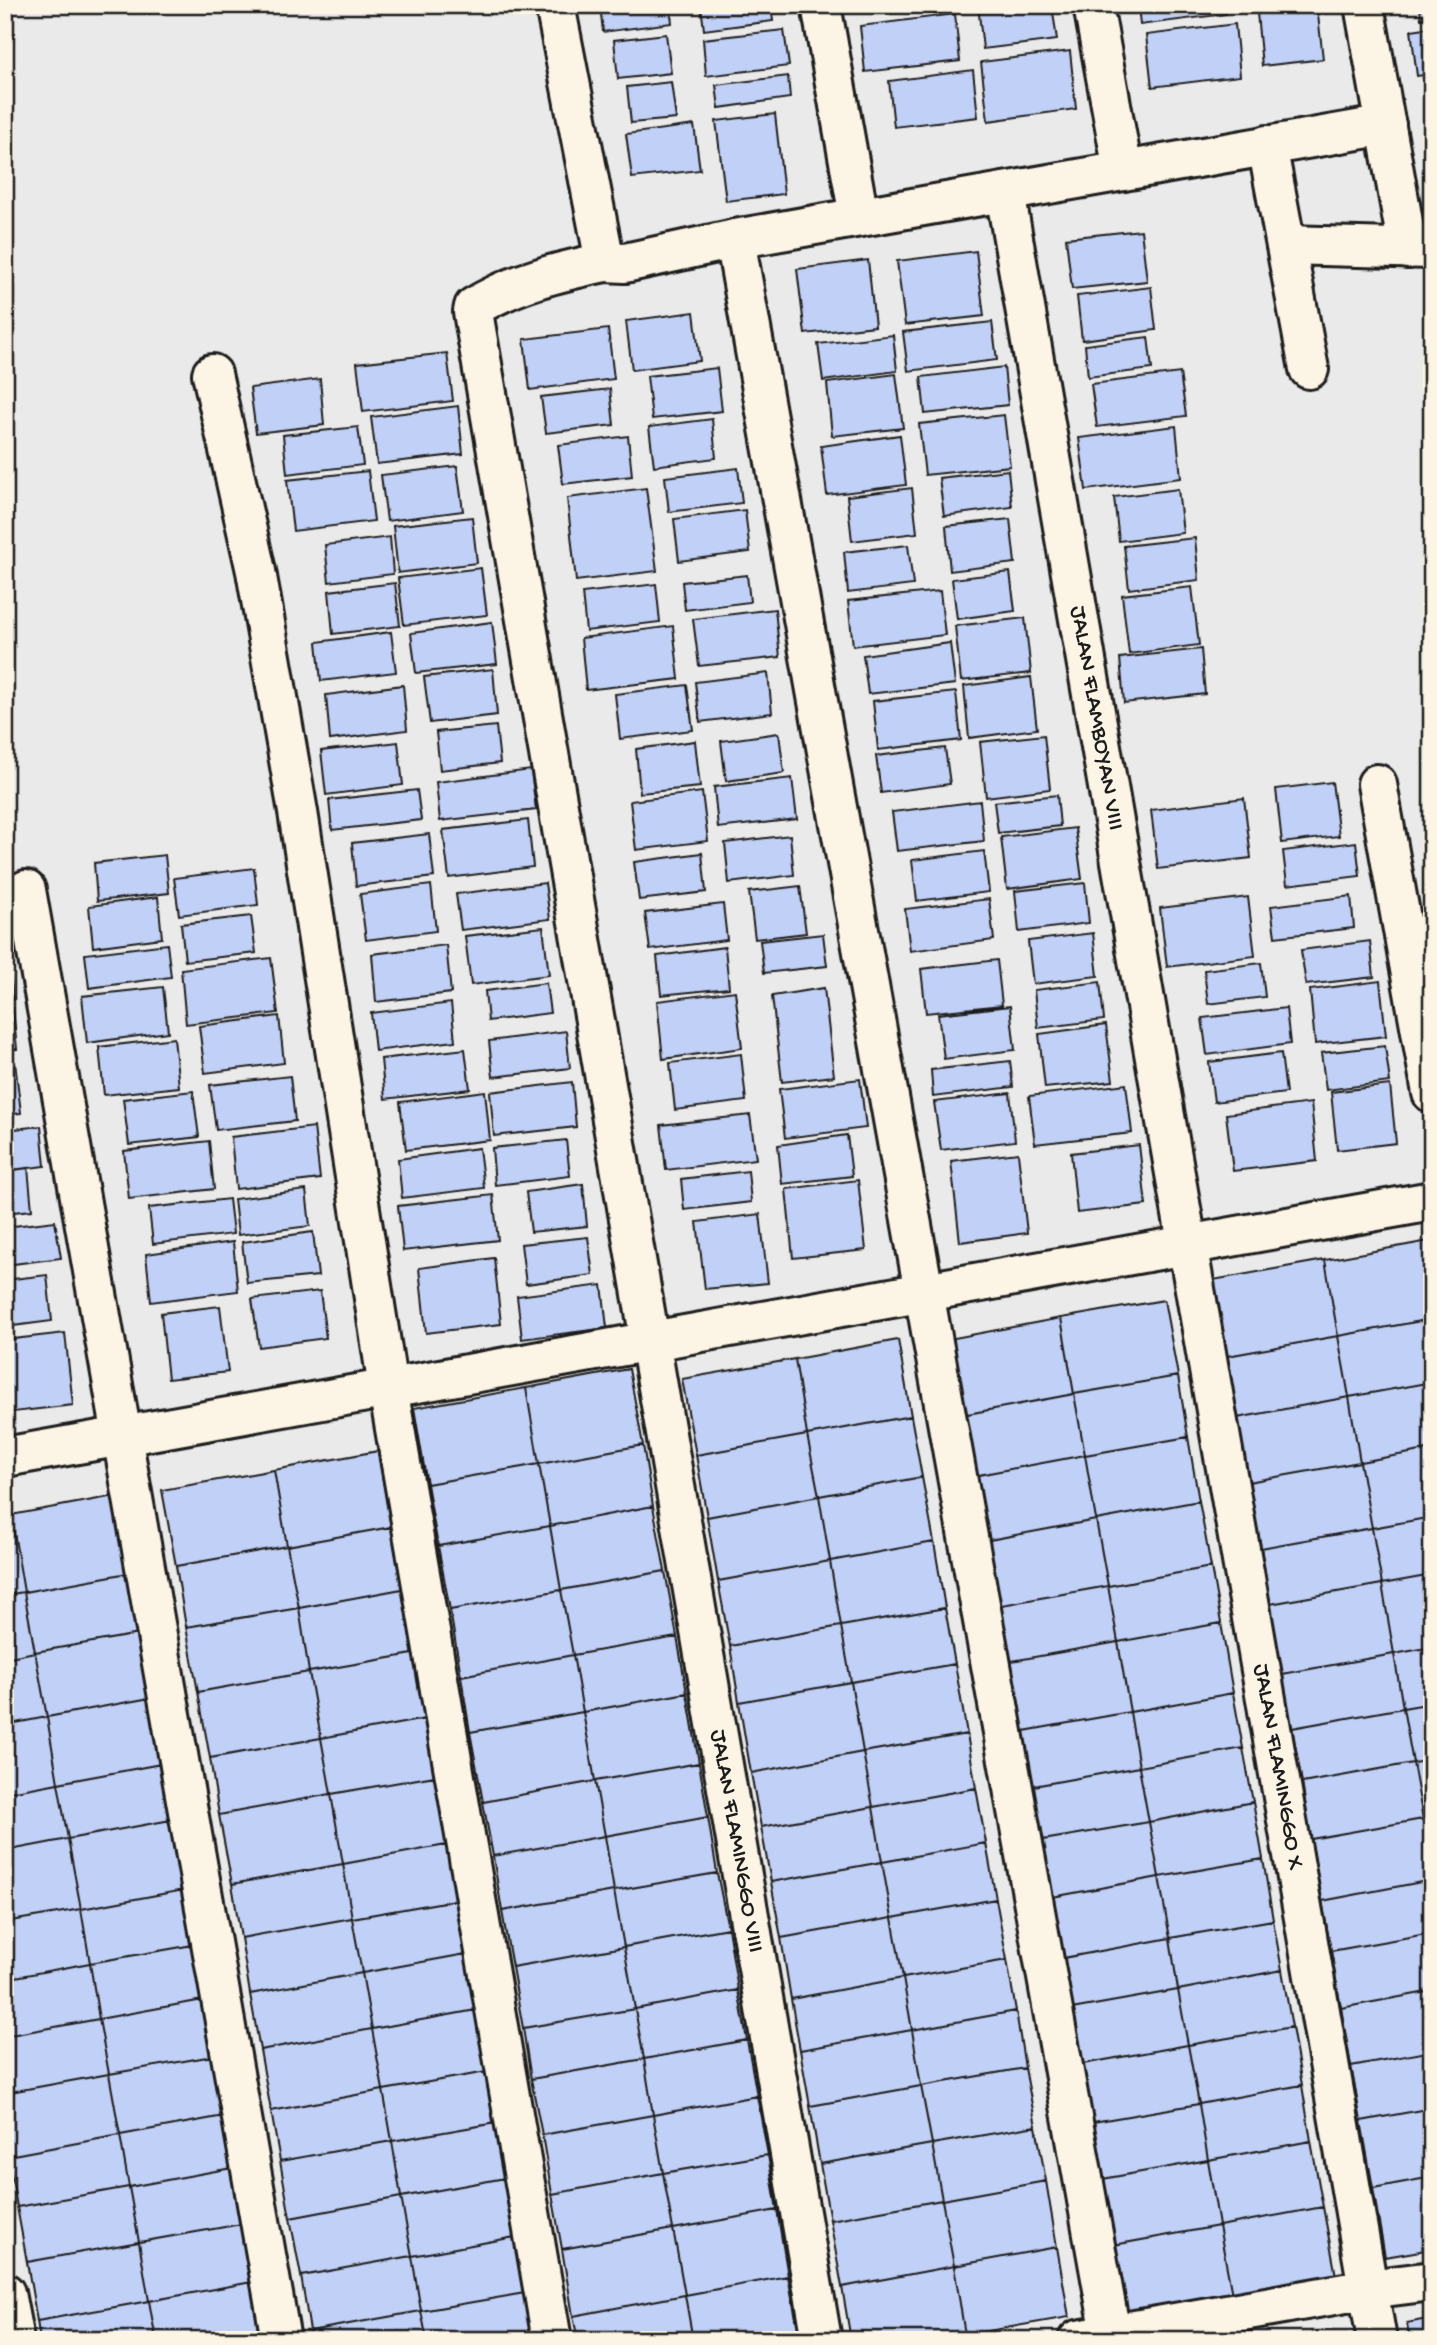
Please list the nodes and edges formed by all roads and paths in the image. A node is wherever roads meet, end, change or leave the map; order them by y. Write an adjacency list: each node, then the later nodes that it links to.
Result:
1 (555, 5): 13 (street)
2 (821, 5): 9 (street)
3 (1093, 5): 7 (street)
4 (1364, 5): 5 (street)
5 (1385, 125): 6 (street); 12 (street)
6 (1267, 145): 7 (street); 11 (street)
7 (1123, 171): 8 (street)
8 (1005, 192): 9 (street); 20 (street, JALAN FLAMBOYAN VIII)
9 (859, 217): 10 (street)
10 (735, 239): 13 (street); 21 (street)
11 (1286, 246): 12 (street); 14 (street)
12 (1420, 249)
13 (605, 262): 22 (street, JALAN FLAMINGGO VIII)
14 (1309, 369)
15 (212, 374): 23 (street)
16 (1377, 784): 18 (street)
17 (26, 890): 24 (street)
18 (1432, 1093)
19 (1432, 1201): 20 (street)
20 (1187, 1245): 21 (street); 27 (street, JALAN FLAMINGGO X)
21 (924, 1291): 22 (street); 29 (street)
22 (650, 1341): 23 (street); 33 (street, JALAN FLAMINGGO VIII)
23 (388, 1388): 24 (street); 32 (street)
24 (122, 1436): 25 (street); 31 (street)
25 (5, 1457)
26 (1432, 2281): 27 (street)
27 (1368, 2289): 29 (street); 34 (street, JALAN FLAMINGGO X)
28 (5, 2293): 30 (street)
29 (1094, 2337)
30 (13, 2340)
31 (281, 2340)
32 (552, 2340)
33 (822, 2340)
34 (1377, 2340)

